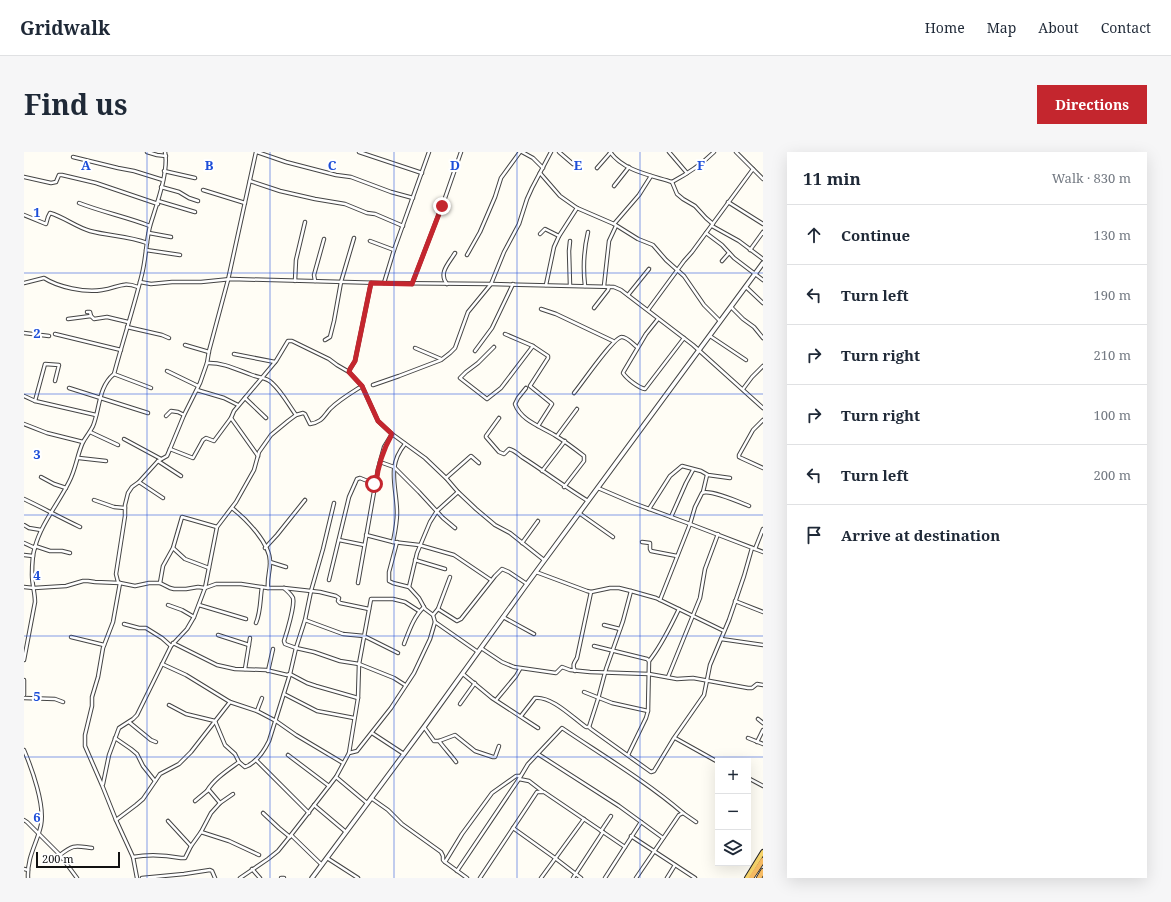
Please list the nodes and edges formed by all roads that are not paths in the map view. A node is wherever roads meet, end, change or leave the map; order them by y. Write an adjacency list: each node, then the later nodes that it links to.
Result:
1 (147, 152): 15 (street)
2 (165, 152): 15 (street)
3 (256, 152): 30 (street); 35 (street)
4 (359, 152): 24 (street)
5 (429, 152): 24 (street)
6 (461, 152): 84 (street)
7 (521, 152): 18 (street); 68 (street)
8 (551, 152): 18 (street)
9 (559, 152): 16 (street)
10 (610, 152): 17 (street); 19 (street)
11 (668, 152): 23 (street)
12 (714, 152): 23 (street)
13 (736, 152): 20 (street)
14 (73, 156): 29 (street)
15 (166, 156): 21 (street)
16 (573, 164)
17 (629, 167): 25 (street); 32 (street)
18 (543, 168): 22 (street)
19 (597, 168)
20 (753, 169): 28 (street); 38 (street)
21 (164, 171): 27 (street); 29 (street)
22 (540, 173): 41 (street); 86 (street)
23 (687, 173): 31 (street)
24 (422, 174): 35 (street)
25 (651, 176): 31 (street); 46 (street)
26 (24, 177): 37 (street)
27 (195, 178)
28 (763, 179)
29 (163, 180): 33 (street)
30 (250, 181): 40 (street); 49 (street)
31 (672, 182): 47 (street)
32 (614, 186)
33 (162, 187): 36 (street); 37 (street)
34 (203, 190): 40 (street)
35 (413, 198): 49 (street)
36 (198, 201)
37 (158, 202): 42 (street); 48 (street)
38 (728, 202): 45 (street); 47 (street)
39 (79, 203): 48 (street)
40 (245, 203): 75 (street)
41 (577, 208): 46 (street); 55 (street)
42 (195, 212)
43 (24, 215): 61 (street)
44 (305, 222): 76 (street)
45 (763, 224)
46 (615, 225): 73 (street); 91 (street)
47 (713, 225): 53 (street); 64 (street)
48 (150, 226): 52 (street)
49 (403, 226): 63 (street)
50 (588, 232): 90 (street)
51 (763, 232): 64 (street)
52 (149, 233): 56 (street); 61 (street)
53 (706, 233): 65 (street); 73 (street)
54 (540, 234): 55 (street)
55 (559, 236): 88 (street)
56 (170, 237)
57 (354, 238): 80 (street)
58 (324, 239): 78 (street)
59 (370, 241): 63 (street)
60 (570, 241): 89 (street)
61 (147, 243): 62 (street)
62 (146, 250): 67 (street); 79 (street)
63 (394, 250): 83 (street)
64 (750, 250): 69 (street)
65 (729, 252): 70 (street); 74 (street)
66 (455, 253): 85 (street)
67 (180, 255)
68 (467, 255)
69 (763, 259)
70 (722, 261)
71 (763, 263): 74 (street)
72 (649, 269): 95 (street)
73 (678, 269): 100 (street); 106 (street)
74 (755, 274): 77 (street); 94 (street)
75 (228, 280): 76 (street); 79 (street); 126 (street)
76 (295, 280): 78 (street)
77 (763, 280)
78 (315, 281): 80 (street)
79 (140, 282): 93 (street)
80 (341, 282): 82 (street); 116 (street)
81 (24, 283): 93 (street)
82 (371, 283): 83 (street); 134 (street)
83 (384, 283): 84 (street)
84 (412, 284): 85 (street)
85 (448, 284): 86 (street)
86 (491, 284): 87 (street); 128 (street)
87 (513, 284): 88 (street); 125 (street)
88 (546, 285): 89 (street)
89 (570, 285): 90 (street)
90 (586, 286): 91 (street)
91 (604, 286): 92 (street)
92 (609, 286): 95 (street); 98 (street)
93 (138, 287): 105 (street)
94 (746, 287): 96 (street); 97 (street)
95 (628, 295): 100 (street)
96 (763, 303)
97 (731, 307): 106 (street); 115 (street)
98 (594, 308)
99 (541, 309): 117 (street)
100 (648, 310): 104 (street)
101 (87, 312): 102 (street)
102 (92, 316): 103 (street); 105 (street)
103 (68, 319)
104 (659, 319): 114 (street); 121 (street)
105 (128, 322): 107 (street)
106 (720, 322): 112 (street)
107 (127, 327): 113 (street); 123 (street)
108 (24, 333): 111 (street)
109 (55, 334): 123 (street)
110 (505, 334): 119 (street)
111 (49, 336)
112 (710, 336): 124 (street); 129 (street)
113 (169, 338)
114 (684, 338): 121 (street); 124 (street)
115 (763, 338)
116 (325, 340)
117 (614, 341): 121 (street); 146 (street)
118 (186, 345): 126 (street)
119 (533, 346): 120 (street); 164 (street)
120 (494, 347)
121 (637, 347)
122 (415, 348): 128 (street)
123 (121, 350): 135 (street)
124 (698, 350): 144 (street); 193 (street)
125 (475, 351)
126 (209, 352): 131 (street)
127 (234, 354): 130 (street)
128 (441, 360): 138 (street)
129 (746, 360)
130 (275, 362): 134 (street); 136 (street)
131 (207, 364): 136 (street); 139 (street)
132 (763, 366): 144 (street)
133 (167, 370): 139 (street)
134 (349, 372): 140 (street)
135 (114, 374): 142 (street); 148 (street)
136 (262, 378): 149 (street); 156 (street)
137 (55, 381): 150 (street)
138 (373, 385)
139 (198, 386): 145 (street)
140 (362, 386): 156 (street); 166 (street)
141 (69, 388): 148 (street)
142 (151, 388)
143 (526, 388): 164 (street)
144 (743, 389): 152 (street)
145 (197, 390): 151 (street); 155 (street)
146 (574, 393)
147 (24, 396): 150 (street)
148 (100, 397): 154 (street); 157 (street)
149 (245, 398): 151 (street); 160 (street)
150 (35, 401): 157 (street)
151 (238, 405): 159 (street)
152 (763, 408)
153 (577, 409): 167 (street)
154 (148, 413)
155 (184, 415): 158 (street); 173 (street)
156 (296, 415): 174 (street)
157 (96, 416): 165 (street)
158 (166, 416)
159 (231, 418): 173 (street); 174 (street)
160 (266, 418)
161 (499, 418): 183 (street)
162 (763, 420): 181 (street)
163 (24, 424): 169 (street)
164 (538, 426): 167 (street)
165 (90, 432): 169 (street); 172 (street)
166 (392, 434): 171 (street); 178 (street)
167 (557, 436): 170 (street)
168 (124, 439): 176 (street)
169 (83, 442): 175 (street)
170 (565, 442): 183 (street); 191 (street)
171 (405, 444): 180 (street); 187 (street)
172 (118, 445)
173 (170, 449): 176 (street)
174 (258, 456): 204 (street)
175 (78, 458): 177 (street); 192 (street)
176 (160, 460): 185 (street); 189 (street)
177 (106, 461)
178 (380, 462): 180 (street); 190 (street)
179 (479, 463): 187 (street)
180 (394, 467): 206 (street); 222 (street)
181 (763, 468)
182 (693, 470): 209 (street)
183 (542, 471): 191 (street)
184 (707, 475): 188 (street); 195 (street); 205 (street)
185 (180, 476)
186 (41, 477): 192 (street)
187 (446, 478): 194 (street)
188 (730, 478)
189 (139, 482): 196 (street); 203 (street)
190 (374, 484): 219 (street); 221 (street)
191 (564, 487): 200 (street)
192 (66, 488): 207 (street)
193 (598, 488): 200 (street); 205 (street)
194 (458, 492): 206 (street); 224 (street)
195 (703, 492): 202 (street); 211 (street)
196 (163, 498)
197 (24, 499): 207 (street)
198 (94, 500): 203 (street)
199 (305, 500): 230 (street)
200 (588, 501): 208 (street)
201 (334, 503): 258 (street)
202 (749, 506)
203 (125, 508): 247 (street)
204 (232, 508): 214 (street); 230 (street)
205 (649, 509): 209 (street)
206 (437, 511): 215 (street); 227 (street)
207 (51, 513): 213 (street); 217 (street)
208 (579, 513): 220 (street); 238 (street)
209 (671, 517): 211 (street)
210 (538, 521): 224 (street)
211 (690, 524): 218 (street); 236 (street)
212 (24, 525): 217 (street)
213 (80, 527)
214 (217, 528): 229 (street); 241 (street)
215 (455, 528)
216 (763, 529): 231 (street)
217 (41, 530): 228 (street)
218 (718, 534): 231 (street); 272 (street)
219 (366, 535): 222 (street); 226 (street)
220 (613, 536)
221 (339, 540): 226 (street); 245 (street)
222 (395, 542): 227 (street); 253 (street)
223 (642, 542): 236 (street)
224 (522, 543): 238 (street)
225 (24, 544): 228 (street)
226 (364, 545): 249 (street)
227 (419, 545): 237 (street); 246 (street)
228 (35, 547): 233 (street); 235 (street)
229 (173, 548): 241 (street); 248 (street)
230 (266, 548): 239 (street)
231 (754, 548): 232 (street); 262 (street)
232 (763, 552)
233 (70, 553)
234 (24, 555): 235 (street)
235 (33, 556): 254 (street)
236 (677, 556): 261 (street)
237 (415, 560): 242 (street); 253 (street)
238 (544, 560): 243 (street)
239 (270, 562): 240 (street); 256 (street)
240 (286, 567)
241 (209, 568): 255 (street)
242 (445, 569)
243 (536, 572): 250 (street); 260 (street)
244 (450, 577): 267 (street)
245 (328, 580)
246 (491, 580): 250 (street); 267 (street)
247 (120, 583): 248 (street); 254 (street); 293 (street)
248 (160, 583): 255 (street)
249 (358, 583)
250 (527, 584): 274 (street)
251 (24, 587): 254 (street)
252 (262, 587): 255 (street); 256 (street); 278 (street)
253 (409, 587): 265 (street)
254 (34, 588): 301 (street)
255 (205, 588): 264 (street)
256 (268, 588): 257 (street)
257 (284, 588): 258 (street); 295 (street)
258 (311, 591): 266 (street); 276 (street)
259 (631, 591): 260 (street); 261 (street); 281 (street)
260 (591, 592): 308 (street)
261 (660, 600): 268 (street)
262 (735, 601): 270 (street); 282 (street)
263 (168, 605): 273 (street)
264 (199, 605): 273 (street); 275 (street)
265 (424, 607): 269 (street); 271 (street)
266 (369, 609): 269 (street); 285 (street)
267 (438, 609): 271 (street)
268 (679, 609): 272 (street); 302 (street)
269 (419, 611): 290 (street)
270 (763, 612)
271 (433, 615): 277 (street)
272 (692, 615): 282 (street); 313 (street)
273 (194, 617): 289 (street)
274 (503, 617): 283 (street); 296 (street)
275 (246, 619)
276 (305, 620): 285 (street); 295 (street)
277 (435, 622): 299 (street); 317 (street)
278 (256, 623)
279 (124, 624): 289 (street)
280 (604, 625): 281 (street)
281 (620, 629): 298 (street)
282 (724, 631): 288 (street)
283 (534, 634)
284 (218, 635): 291 (street)
285 (364, 636): 300 (street); 304 (street)
286 (71, 637): 293 (street)
287 (250, 638): 291 (street)
288 (721, 639): 292 (street); 315 (street)
289 (172, 644): 303 (street); 305 (street)
290 (404, 644)
291 (249, 645): 305 (street)
292 (763, 645)
293 (104, 646): 369 (street)
294 (594, 646): 298 (street)
295 (296, 648): 304 (street); 311 (street)
296 (481, 648): 299 (street); 306 (street)
297 (273, 649): 307 (street)
298 (613, 651): 302 (street); 310 (street)
299 (478, 652): 309 (street)
300 (398, 653)
301 (24, 660)
302 (649, 661): 312 (street)
303 (162, 664): 329 (street); 339 (street)
304 (359, 664): 317 (street); 325 (street)
305 (245, 669): 307 (street)
306 (520, 669): 308 (street); 327 (street)
307 (268, 671): 311 (street)
308 (575, 671): 310 (street)
309 (462, 673): 316 (street); 341 (street)
310 (605, 673): 312 (street); 326 (street)
311 (290, 674): 321 (street); 325 (street)
312 (649, 674): 313 (street); 332 (street)
313 (668, 677): 315 (street)
314 (24, 680): 319 (street)
315 (707, 681): 318 (street); 347 (street)
316 (475, 683): 327 (street); 330 (street)
317 (405, 685): 345 (street)
318 (763, 685)
319 (24, 691): 322 (street)
320 (584, 692): 326 (street)
321 (284, 694): 335 (street); 338 (street)
322 (24, 695)
323 (24, 698): 328 (street)
324 (262, 698): 333 (street)
325 (358, 698): 335 (street)
326 (598, 699): 332 (street); 342 (street)
327 (496, 700): 334 (street)
328 (63, 702)
329 (230, 702): 333 (street); 337 (street)
330 (460, 704)
331 (169, 705): 337 (street)
332 (648, 710): 359 (street)
333 (257, 711): 338 (street)
334 (520, 716): 342 (street); 343 (street)
335 (354, 718): 355 (street)
336 (758, 719): 340 (street)
337 (215, 721): 362 (street); 368 (street)
338 (276, 721): 360 (street); 364 (street)
339 (129, 722): 346 (street); 350 (street)
340 (763, 723)
341 (424, 727): 349 (street); 356 (street)
342 (589, 727): 359 (street)
343 (538, 728)
344 (763, 730): 351 (street)
345 (372, 733): 355 (street); 356 (street)
346 (115, 738): 368 (street); 369 (street)
347 (674, 738): 359 (street); 361 (street)
348 (748, 738): 351 (street)
349 (439, 741): 353 (street); 363 (street)
350 (156, 742)
351 (757, 742): 352 (street)
352 (763, 744)
353 (499, 746)
354 (24, 750): 394 (street)
355 (349, 753): 364 (street)
356 (404, 754): 375 (street)
357 (538, 754): 366 (street); 382 (street); 388 (street)
358 (288, 755): 370 (street)
359 (628, 755)
360 (256, 760): 362 (street); 381 (street)
361 (715, 760)
362 (239, 762): 372 (street)
363 (456, 762)
364 (343, 763): 365 (street)
365 (336, 777): 370 (street); 378 (street)
366 (520, 777): 373 (street); 409 (street); 415 (street)
367 (751, 780): 371 (street)
368 (154, 781): 386 (street)
369 (102, 784): 386 (street)
370 (329, 786): 379 (street)
371 (763, 786)
372 (207, 791): 376 (street); 377 (street)
373 (542, 791): 384 (street); 390 (street)
374 (233, 794): 377 (street)
375 (371, 798): 378 (street); 409 (street)
376 (195, 801)
377 (220, 803): 391 (street)
378 (367, 803): 392 (street)
379 (314, 805): 381 (street); 392 (street)
380 (263, 813): 395 (street)
381 (309, 813): 395 (street)
382 (683, 813): 389 (street); 397 (street)
383 (611, 816): 393 (street)
384 (584, 819): 393 (street); 407 (street)
385 (24, 820): 394 (street)
386 (116, 820): 405 (street)
387 (168, 821): 398 (street)
388 (641, 822): 396 (street); 397 (street)
389 (696, 822)
390 (513, 828): 407 (street); 428 (street)
391 (201, 832): 398 (street); 404 (street)
392 (346, 832): 406 (street)
393 (602, 832): 400 (street); 417 (street)
394 (39, 833): 403 (street); 414 (street)
395 (291, 836): 410 (street); 413 (street)
396 (631, 836): 400 (street); 401 (street)
397 (663, 838): 401 (street)
398 (191, 846): 405 (street)
399 (92, 848): 403 (street)
400 (625, 848): 432 (street)
401 (654, 852): 411 (street); 433 (street)
402 (763, 852): 436 (main road)
403 (60, 855): 419 (street)
404 (259, 855)
405 (133, 856): 420 (street)
406 (327, 858): 410 (street); 426 (street)
407 (555, 858): 417 (street); 429 (street)
408 (763, 860): 437 (highway)
409 (444, 862): 415 (street)
410 (322, 866): 425 (street)
411 (675, 866): 434 (street); 435 (street)
412 (24, 869): 414 (street)
413 (252, 869): 423 (street); 424 (street)
414 (28, 870): 418 (street)
415 (457, 871): 427 (street)
416 (763, 871): 438 (highway)
417 (575, 874): 430 (street); 431 (street)
418 (28, 878)
419 (77, 878)
420 (137, 878)
421 (142, 878): 422 (street)
422 (215, 878)
423 (240, 878)
424 (260, 878)
425 (312, 878)
426 (358, 878)
427 (467, 878)
428 (480, 878)
429 (542, 878)
430 (573, 878)
431 (581, 878)
432 (605, 878)
433 (636, 878)
434 (667, 878)
435 (695, 878)
436 (747, 878)
437 (751, 878)
438 (759, 878)

